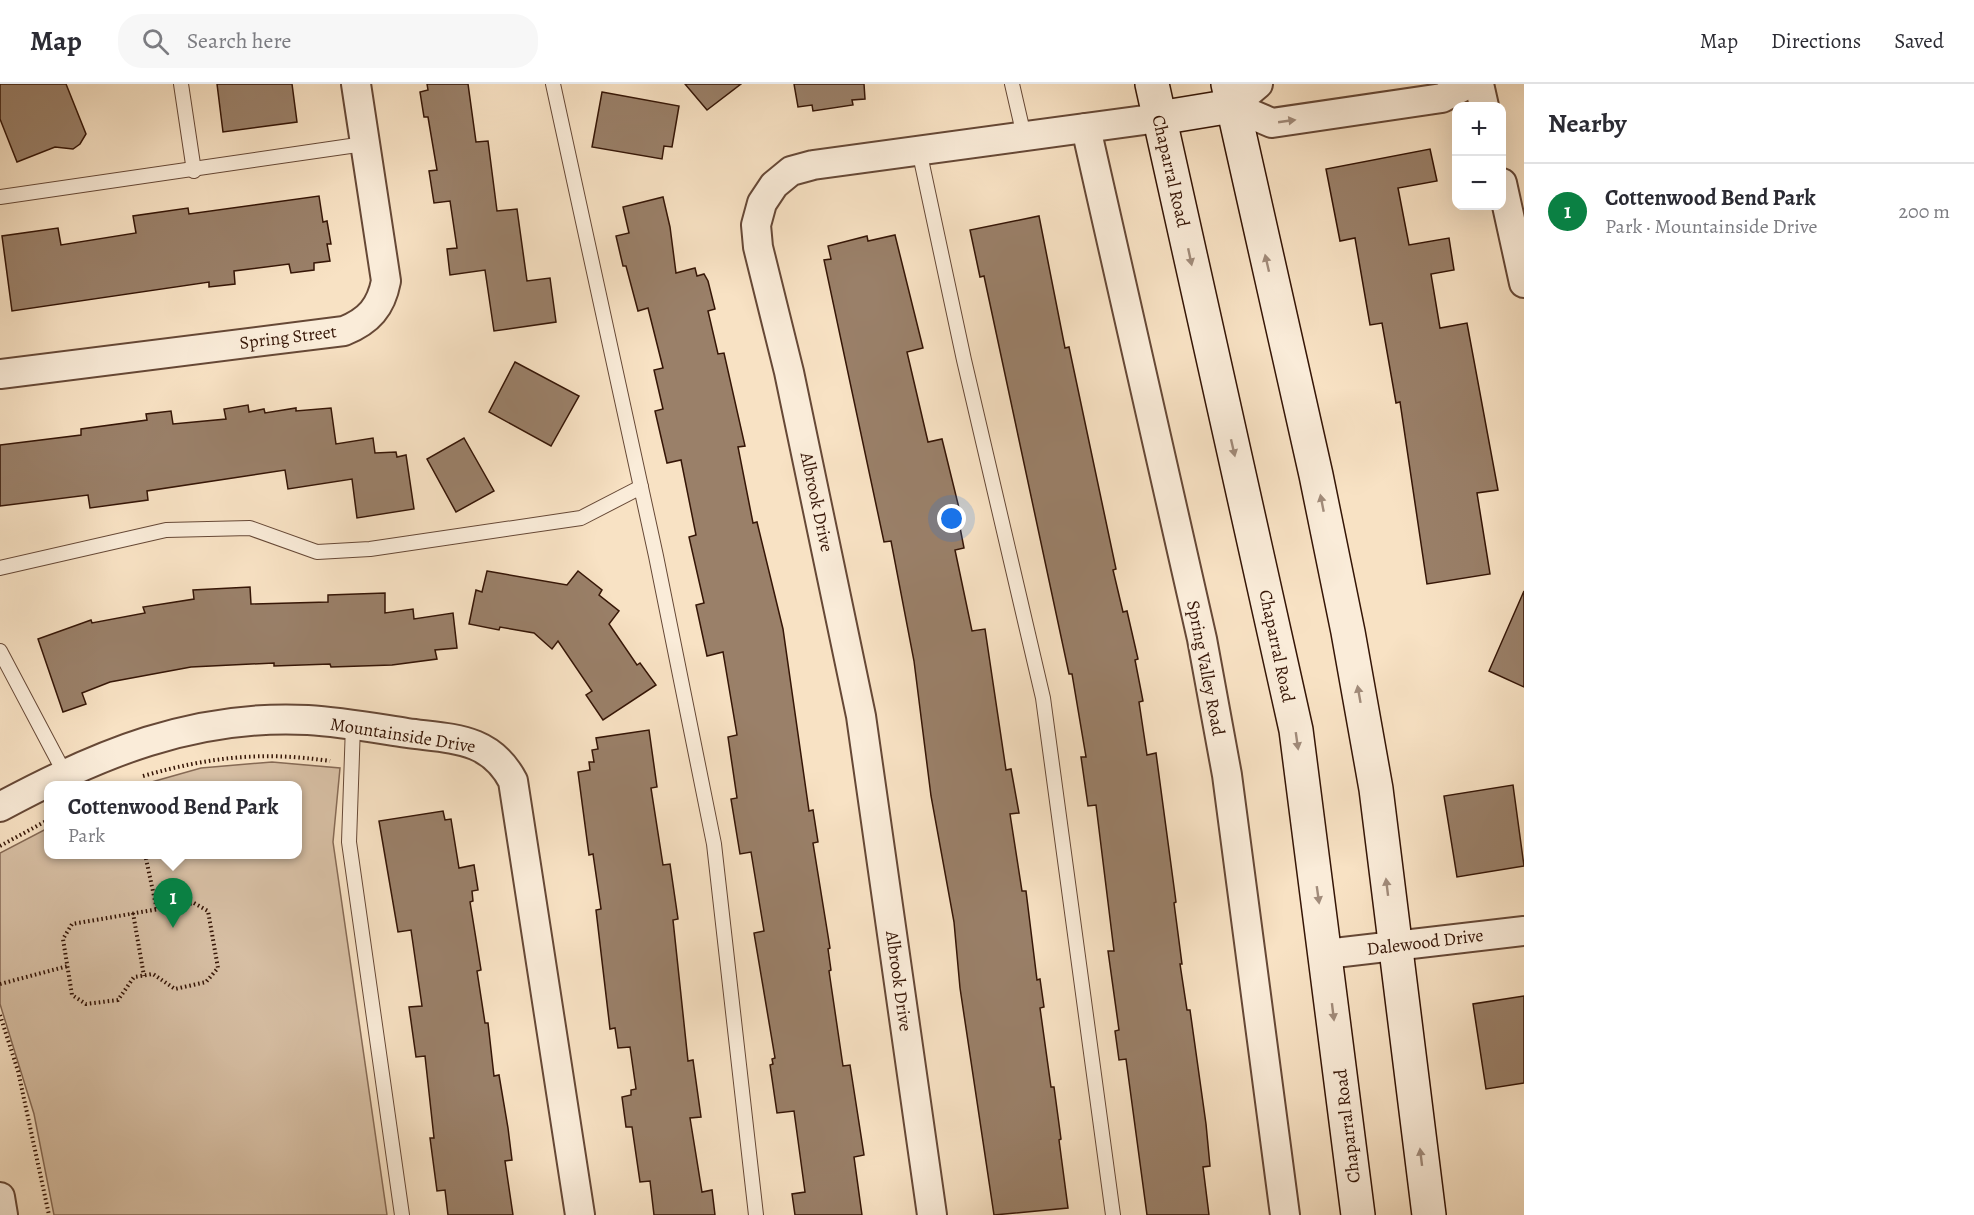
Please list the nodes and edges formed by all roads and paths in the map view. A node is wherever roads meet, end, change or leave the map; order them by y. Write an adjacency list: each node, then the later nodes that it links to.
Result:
1 (181, 84): 16 (lane)
2 (356, 84): 14 (street, Spring Street)
3 (553, 84): 21 (lane)
4 (1012, 84): 13 (lane)
5 (1152, 84): 11 (main road, Chaparral Road)
6 (1258, 84): 9 (street)
7 (1468, 84): 9 (street, one-way to 7)
8 (1479, 84): 10 (street)
9 (1230, 95): 11 (main road); 37 (main road, one-way to 9)
10 (1483, 102)
11 (1159, 118): 12 (street, Albrook Drive); 38 (main road, Chaparral Road, one-way to 38)
12 (1086, 128): 13 (street, Albrook Drive); 51 (street, Spring Valley Road)
13 (1024, 136): 15 (street, Albrook Drive)
14 (364, 144): 16 (lane); 20 (street, Spring Street)
15 (919, 150): 49 (street, Albrook Drive); 50 (lane)
16 (194, 171): 17 (lane)
17 (0, 197)
18 (1506, 201): 19 (street)
19 (1524, 283)
20 (0, 374)
21 (641, 487): 22 (lane); 48 (lane)
22 (0, 568)
23 (0, 651): 26 (lane)
24 (353, 725): 26 (street, Mountainside Drive); 46 (lane); 47 (street, Mountainside Drive)
25 (338, 762): 27 (path)
26 (64, 772): 28 (street, Mountainside Drive)
27 (136, 778)
28 (48, 781)
29 (44, 783): 30 (street, Mountainside Drive)
30 (0, 807)
31 (44, 822): 32 (path)
32 (0, 846)
33 (146, 859): 34 (path)
34 (157, 910): 35 (path); 40 (path)
35 (133, 913): 39 (path); 40 (path)
36 (1524, 931): 37 (street, Dalewood Drive)
37 (1394, 945): 38 (street, Dalewood Drive); 53 (main road, one-way to 37)
38 (1326, 954): 52 (main road, Chaparral Road, one-way to 52)
39 (68, 966): 40 (path); 41 (path)
40 (144, 976)
41 (0, 984)
42 (0, 1015): 45 (path)
43 (0, 1197): 44 (street)
44 (3, 1215)
45 (49, 1215)
46 (402, 1215)
47 (580, 1215)
48 (756, 1215)
49 (932, 1215)
50 (1113, 1215)
51 (1285, 1215)
52 (1358, 1215)
53 (1429, 1215)

